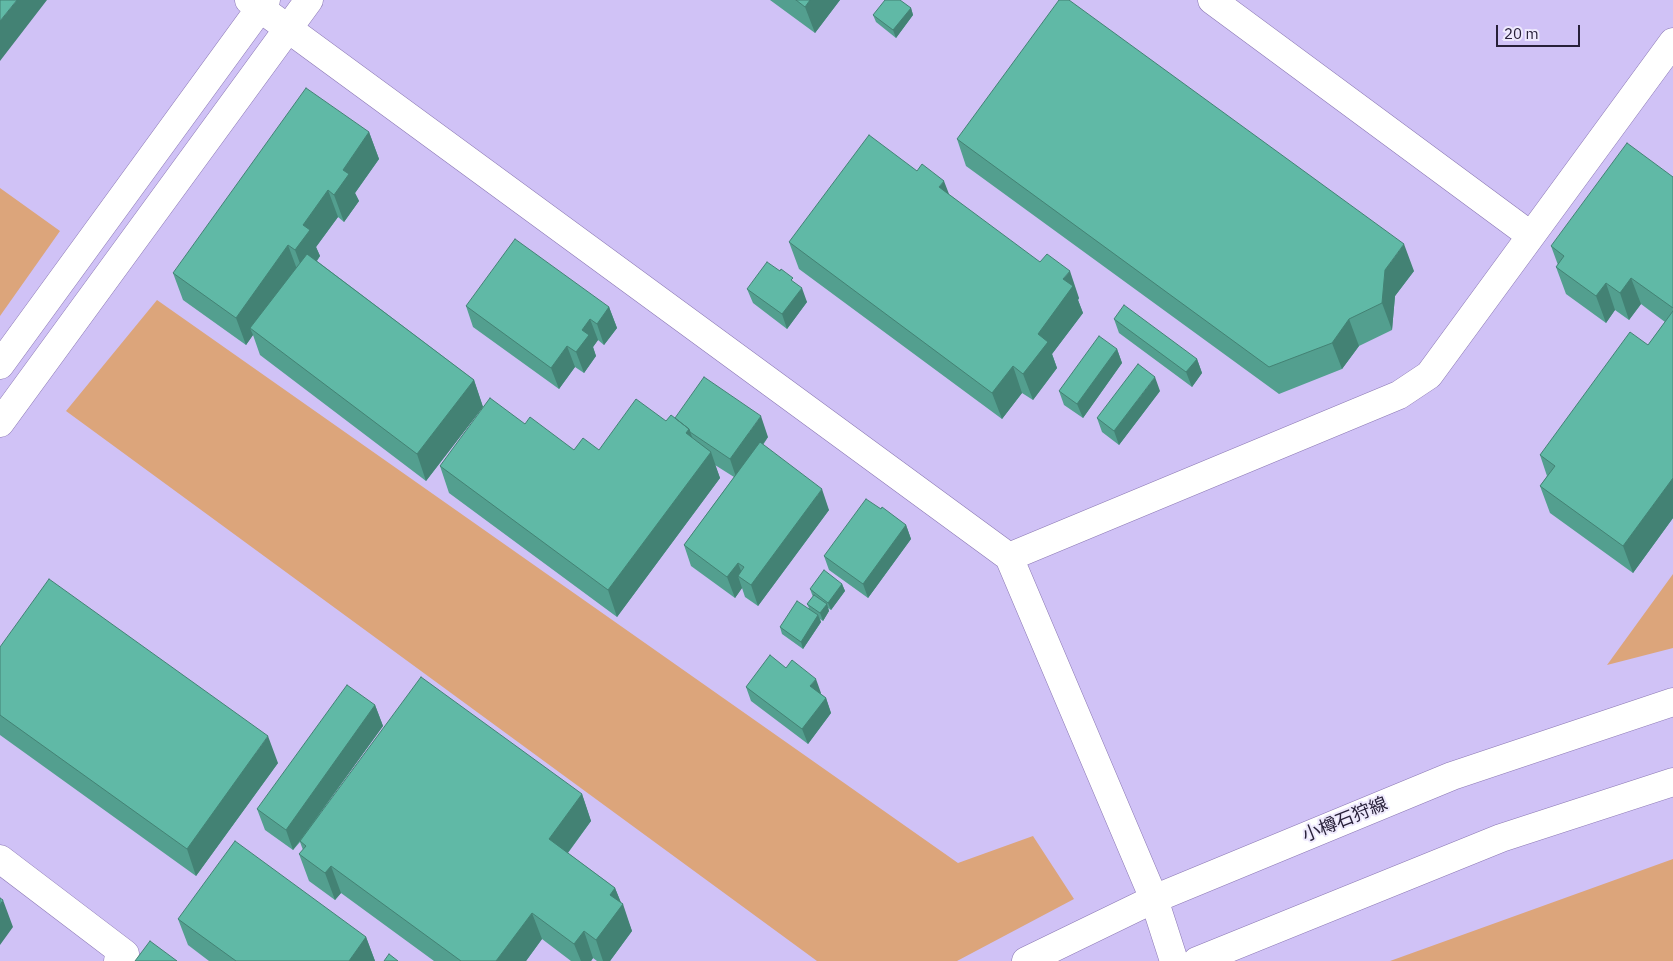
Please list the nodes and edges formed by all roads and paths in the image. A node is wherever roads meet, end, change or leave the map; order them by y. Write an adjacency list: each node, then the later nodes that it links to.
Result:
1 (309, 0): 4 (street)
2 (1212, 0): 6 (street)
3 (258, 3): 4 (street); 7 (street)
4 (288, 29): 8 (street); 9 (street)
5 (1673, 42): 6 (street)
6 (1530, 235): 9 (street)
7 (0, 364)
8 (0, 423)
9 (1009, 557): 13 (street)
10 (1673, 702): 13 (street, 小樽石狩線)
11 (1673, 782): 17 (street)
12 (0, 859): 14 (street)
13 (1154, 899): 15 (street, 小樽石狩線); 16 (street)
14 (118, 961)
15 (1026, 961)
16 (1174, 961)
17 (1197, 961)

